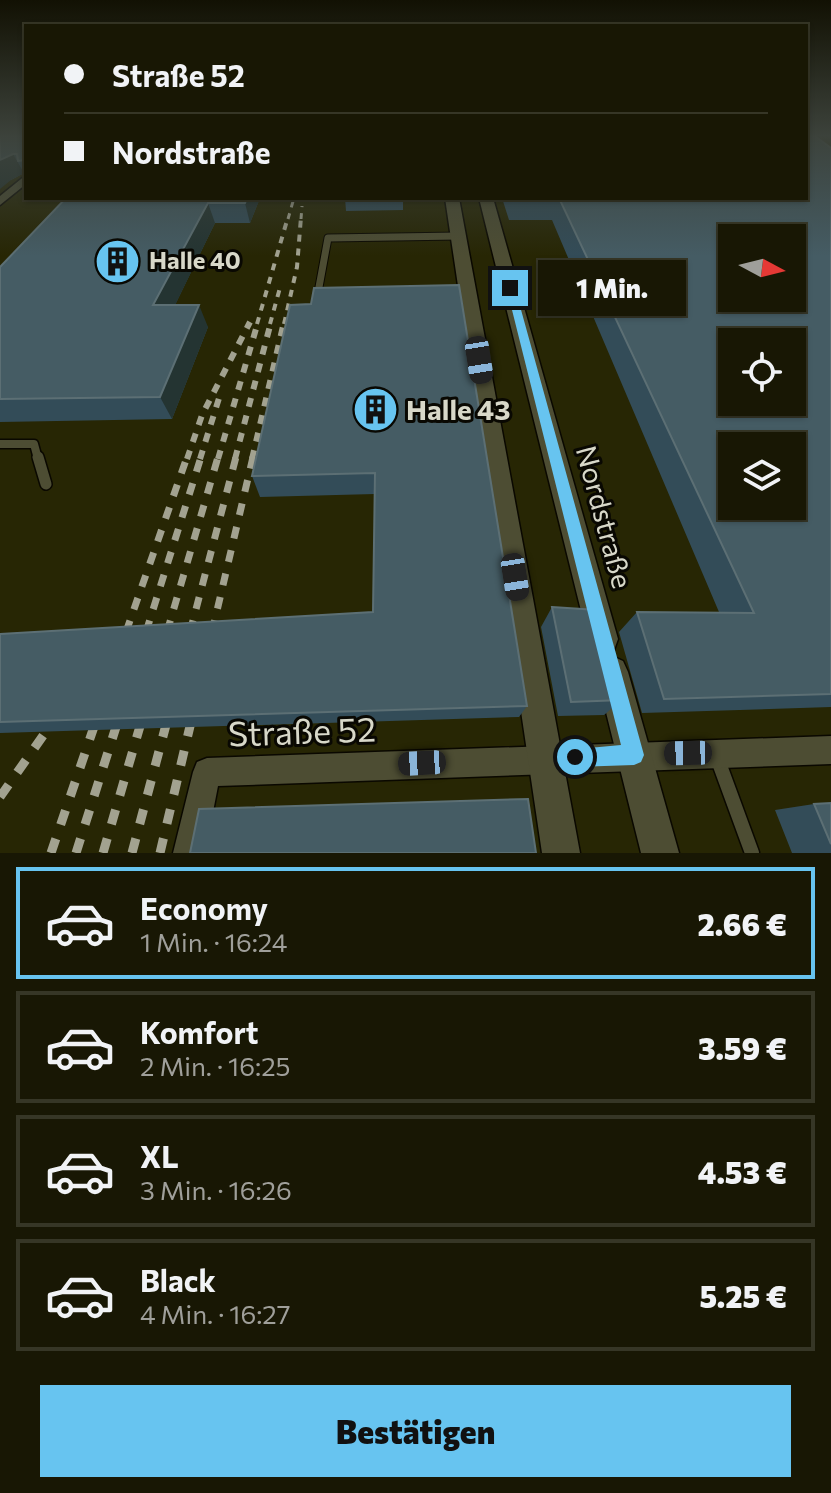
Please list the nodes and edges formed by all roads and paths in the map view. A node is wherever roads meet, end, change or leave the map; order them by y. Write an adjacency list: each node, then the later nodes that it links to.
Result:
1 (24, 180): 4 (street)
2 (452, 200): 5 (street)
3 (487, 200): 11 (street, Nordstraße)
4 (0, 202)
5 (459, 236): 6 (lane); 12 (street)
6 (317, 298)
7 (0, 444): 8 (lane)
8 (46, 484)
9 (831, 750): 10 (street, Straße 52)
10 (716, 753): 11 (street, Straße 52); 16 (lane)
11 (634, 755): 12 (street, Straße 52); 15 (street, Nordstraße)
12 (545, 758): 13 (street, Straße 52); 14 (street)
13 (189, 853)
14 (561, 853)
15 (660, 853)
16 (752, 853)

